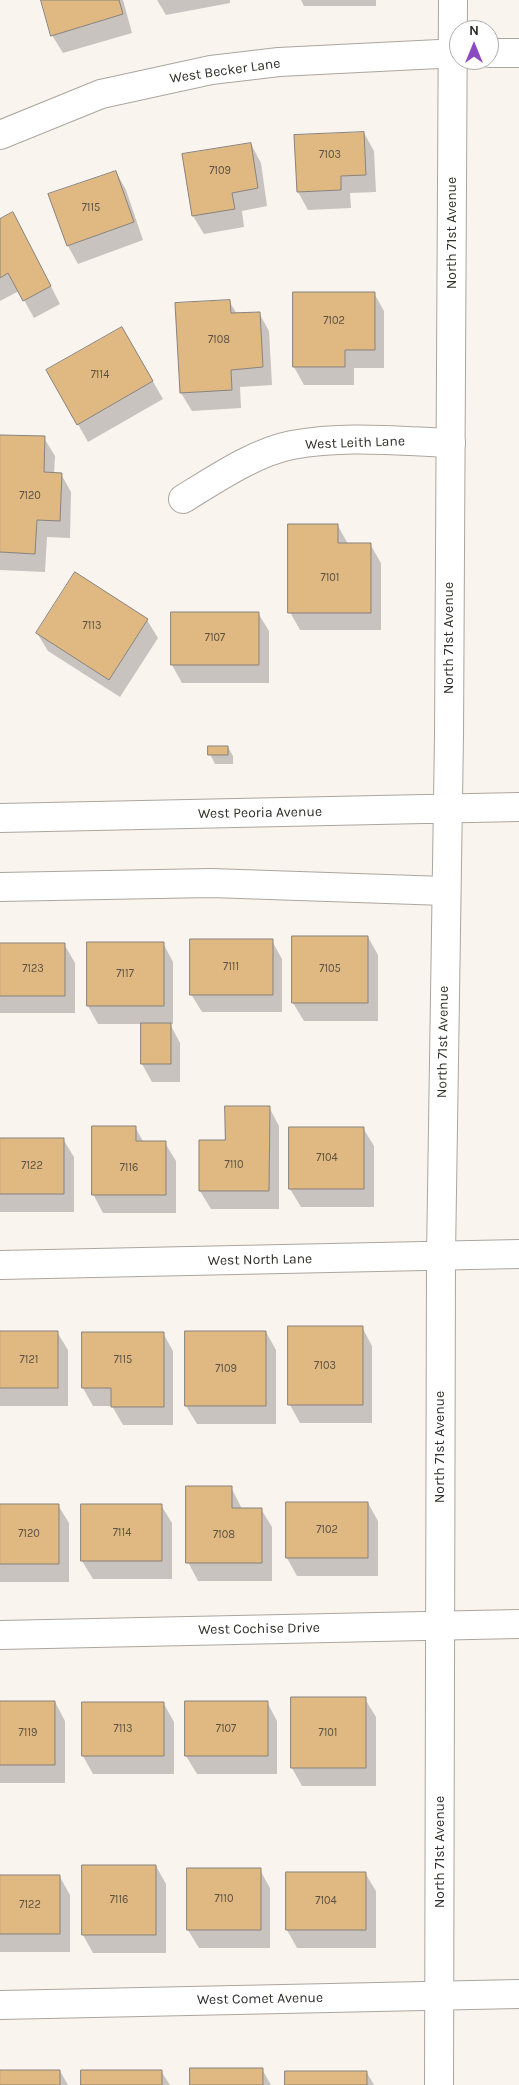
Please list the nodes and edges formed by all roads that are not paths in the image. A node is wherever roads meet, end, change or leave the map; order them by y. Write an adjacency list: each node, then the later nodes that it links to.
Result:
1 (453, 0): 2 (street, North 71st Avenue)
2 (454, 20)
3 (449, 53): 7 (street, West Becker Lane)
4 (499, 53): 5 (street)
5 (519, 53)
6 (456, 70): 8 (street, North 71st Avenue)
7 (0, 135)
8 (451, 443): 9 (street, West Leith Lane); 11 (street, North 71st Avenue)
9 (183, 499)
10 (519, 807): 11 (street, West Peoria Avenue)
11 (446, 809): 12 (street, West Peoria Avenue); 14 (street, North 71st Avenue)
12 (0, 818)
13 (0, 887): 14 (street)
14 (445, 891): 16 (street, North 71st Avenue)
15 (519, 1254): 16 (street, West North Lane)
16 (441, 1256): 17 (street, West North Lane); 19 (street, North 71st Avenue)
17 (0, 1265)
18 (519, 1624): 19 (street, West Cochise Drive)
19 (440, 1625): 20 (street, West Cochise Drive); 22 (street, North 71st Avenue)
20 (0, 1635)
21 (519, 1994): 22 (street, West Comet Avenue)
22 (440, 1996): 23 (street, West Comet Avenue); 24 (street, North 71st Avenue)
23 (0, 2005)
24 (439, 2085)

